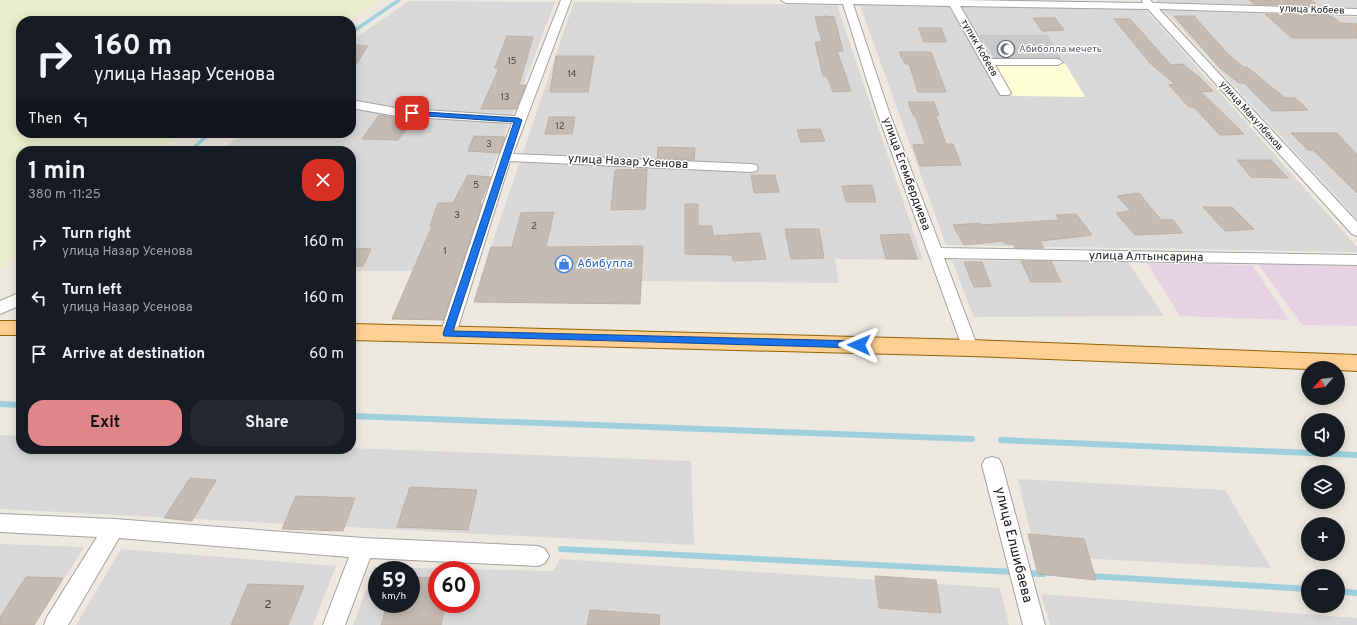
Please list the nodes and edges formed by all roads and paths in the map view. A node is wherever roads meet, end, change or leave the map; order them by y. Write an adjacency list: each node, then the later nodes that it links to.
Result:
1 (566, 0): 11 (street)
2 (786, 0): 3 (street, улица Кобеев)
3 (847, 0): 4 (street, улица Кобеев); 15 (street, улица Егембердиева)
4 (953, 2): 5 (street, улица Кобеев); 7 (street, тупик Кобеев)
5 (1148, 3): 6 (street, улица Кобеев); 14 (street, улица Макулбеков)
6 (1357, 12)
7 (987, 62): 8 (street); 9 (street, тупик Кобеев)
8 (1058, 62)
9 (1005, 93)
10 (356, 105): 11 (street)
11 (518, 120): 12 (street)
12 (505, 157): 13 (street, улица Назар Усенова); 22 (street)
13 (751, 168)
14 (1357, 231)
15 (935, 253): 16 (street, улица Алтынсарина); 23 (street, улица Егембердиева)
16 (1357, 260)
17 (16, 300): 18 (street)
18 (0, 308)
19 (0, 328): 20 (main road)
20 (16, 328)
21 (356, 332): 22 (main road)
22 (448, 334): 23 (main road)
23 (970, 348): 24 (main road)
24 (1357, 362)
25 (992, 464): 32 (street, улица Елшибаева)
26 (0, 523): 27 (street)
27 (114, 528): 28 (street); 30 (street)
28 (363, 548): 29 (street); 31 (street)
29 (538, 556)
30 (55, 625)
31 (334, 625)
32 (1034, 625)

